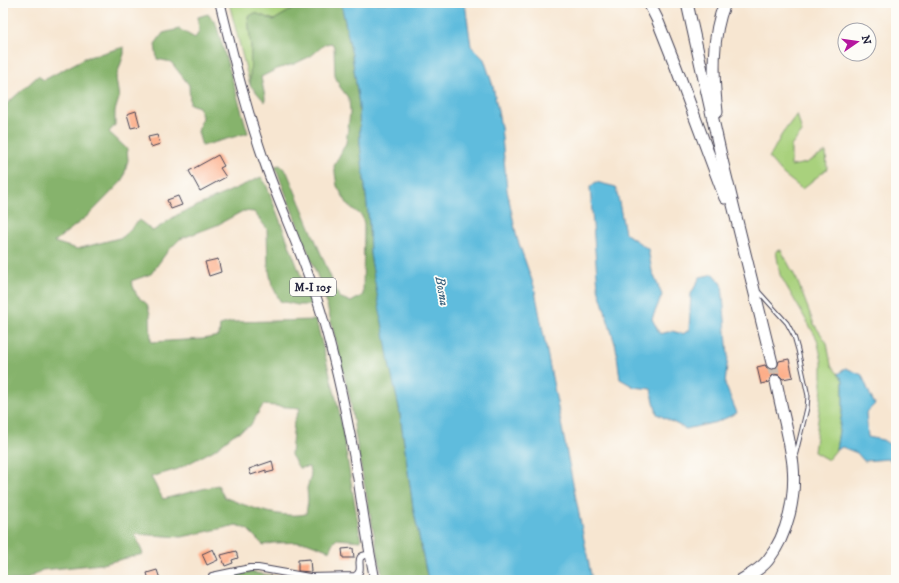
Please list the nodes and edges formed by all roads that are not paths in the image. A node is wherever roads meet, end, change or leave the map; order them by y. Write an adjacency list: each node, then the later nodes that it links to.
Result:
1 (220, 3): 11 (main road, M-I 105)
2 (649, 3): 6 (highway)
3 (687, 3): 5 (highway)
4 (725, 3): 5 (highway)
5 (722, 160): 6 (highway)
6 (743, 249): 7 (highway)
7 (752, 286): 8 (highway); 10 (lane)
8 (772, 363)
9 (776, 381): 10 (highway)
10 (793, 464): 14 (highway)
11 (370, 555): 12 (street); 13 (main road, M-I 105)
12 (212, 576)
13 (375, 580)
14 (740, 580)

